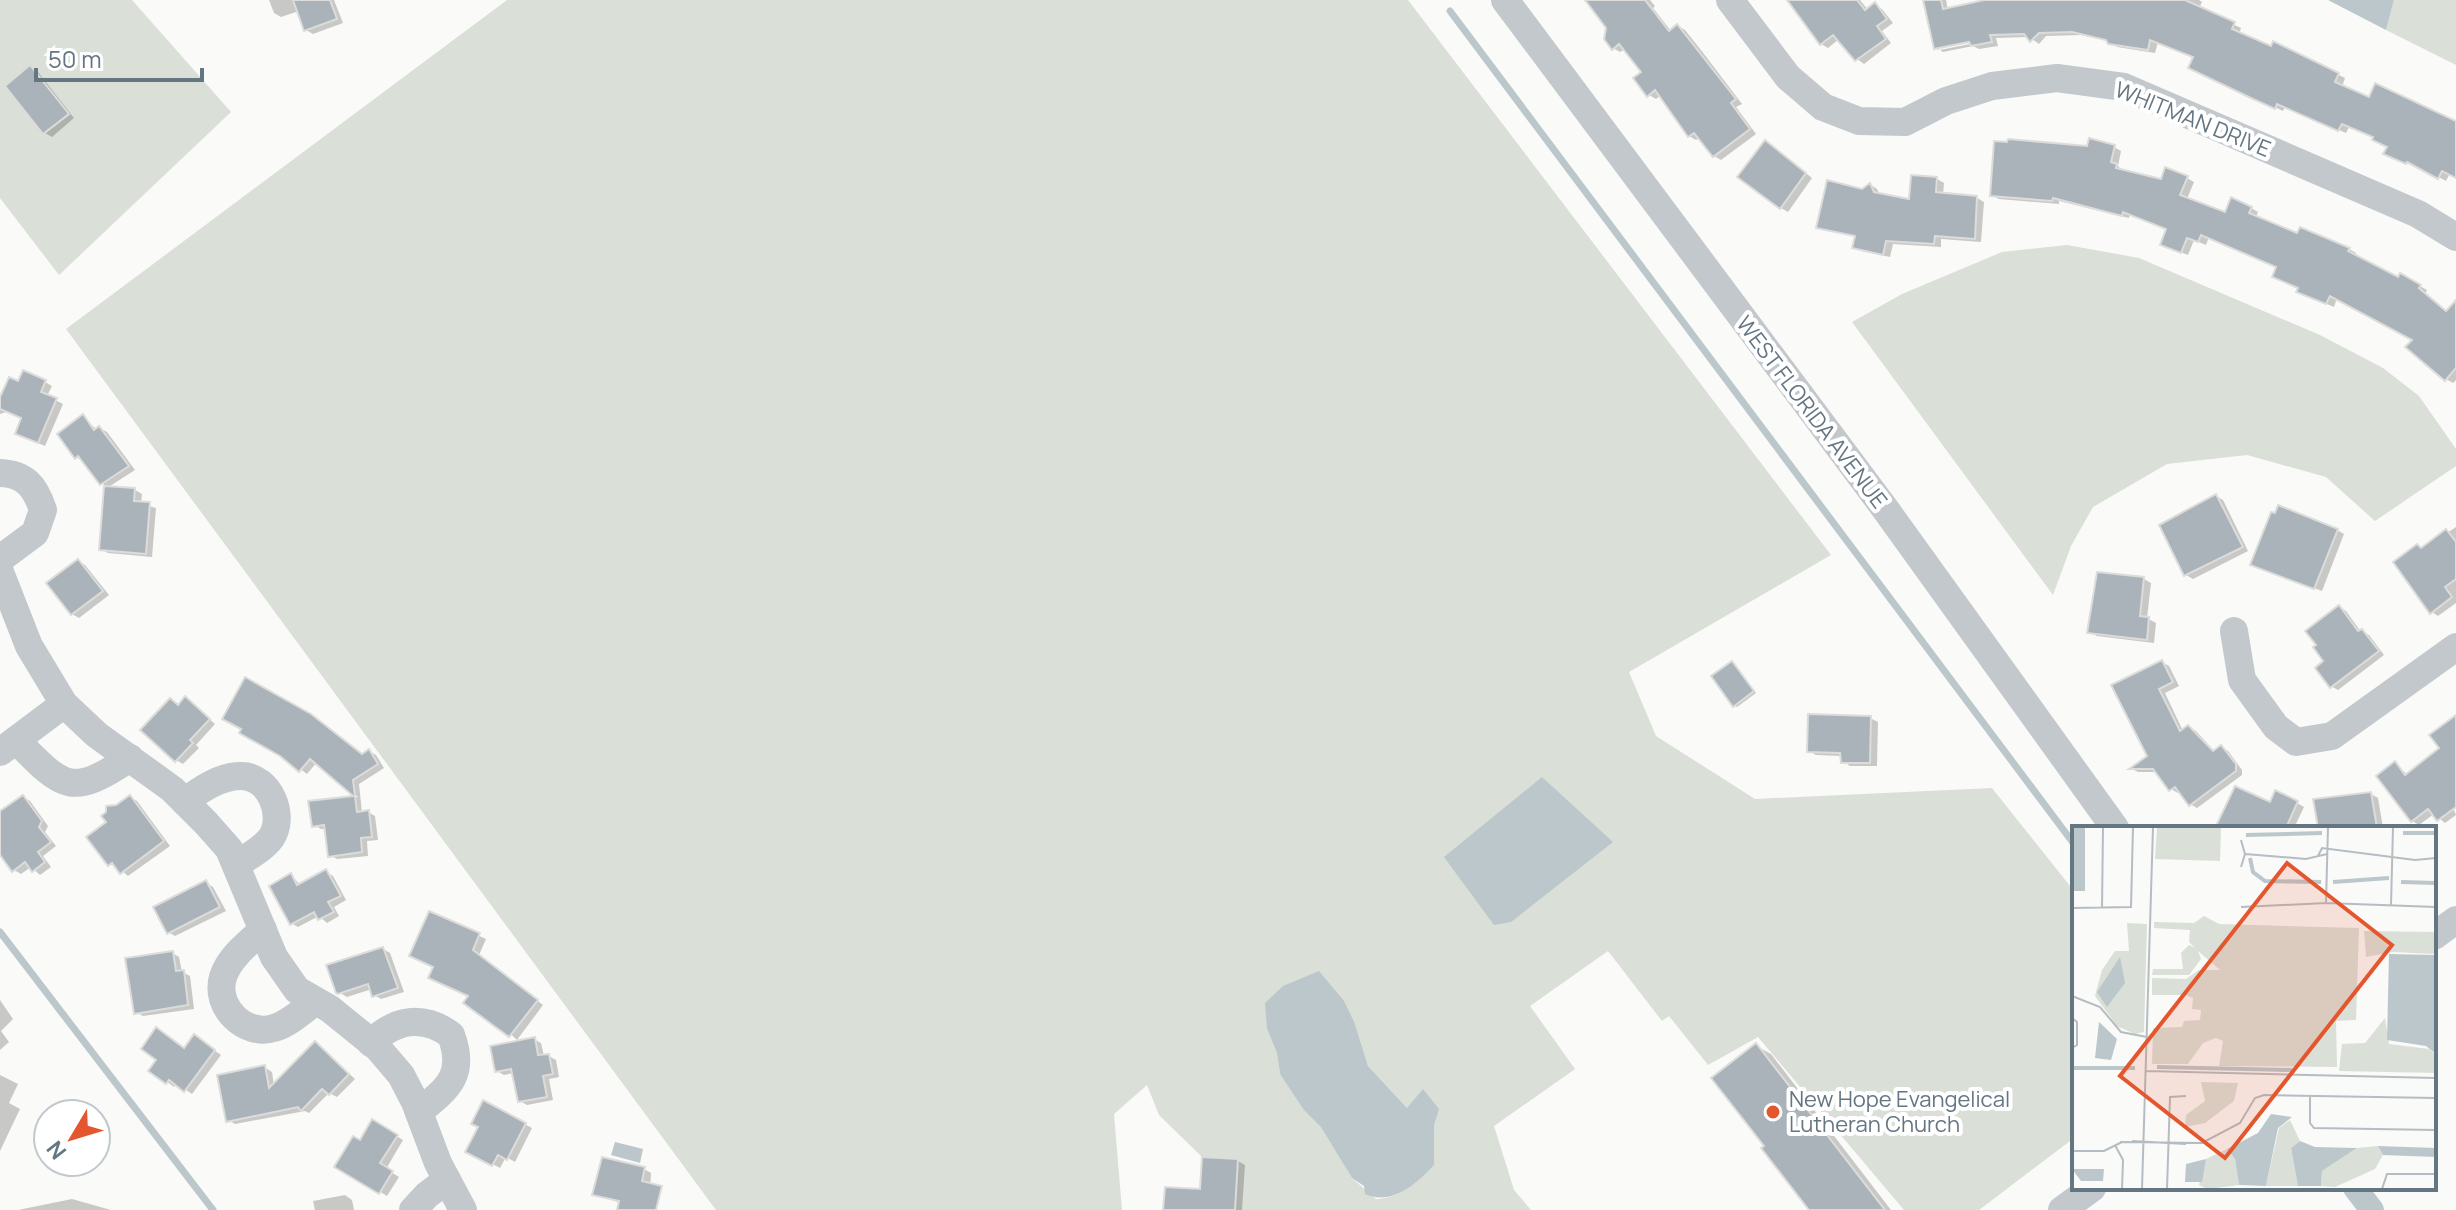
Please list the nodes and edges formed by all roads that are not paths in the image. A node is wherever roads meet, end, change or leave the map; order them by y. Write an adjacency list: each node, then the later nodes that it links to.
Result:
1 (1505, 0): 13 (street, WEST FLORIDA AVENUE)
2 (1730, 0): 3 (street, WHITMAN DRIVE)
3 (2456, 237)
4 (0, 473): 5 (street)
5 (0, 559)
6 (0, 572): 9 (street)
7 (2234, 631): 8 (street)
8 (2456, 647)
9 (64, 704): 10 (street); 11 (street)
10 (8, 746): 11 (street)
11 (130, 758): 12 (street)
12 (185, 802): 14 (street); 14 (street)
13 (2114, 826)
14 (236, 865): 16 (street)
15 (2456, 920): 17 (street)
16 (263, 930): 18 (street); 18 (street)
17 (2436, 935)
18 (316, 1001): 19 (street)
19 (371, 1043): 20 (street); 20 (street)
20 (419, 1112): 21 (street)
21 (447, 1180): 23 (street); 24 (street)
22 (2089, 1190): 25 (street)
23 (413, 1210)
24 (463, 1210)
25 (2062, 1210)

